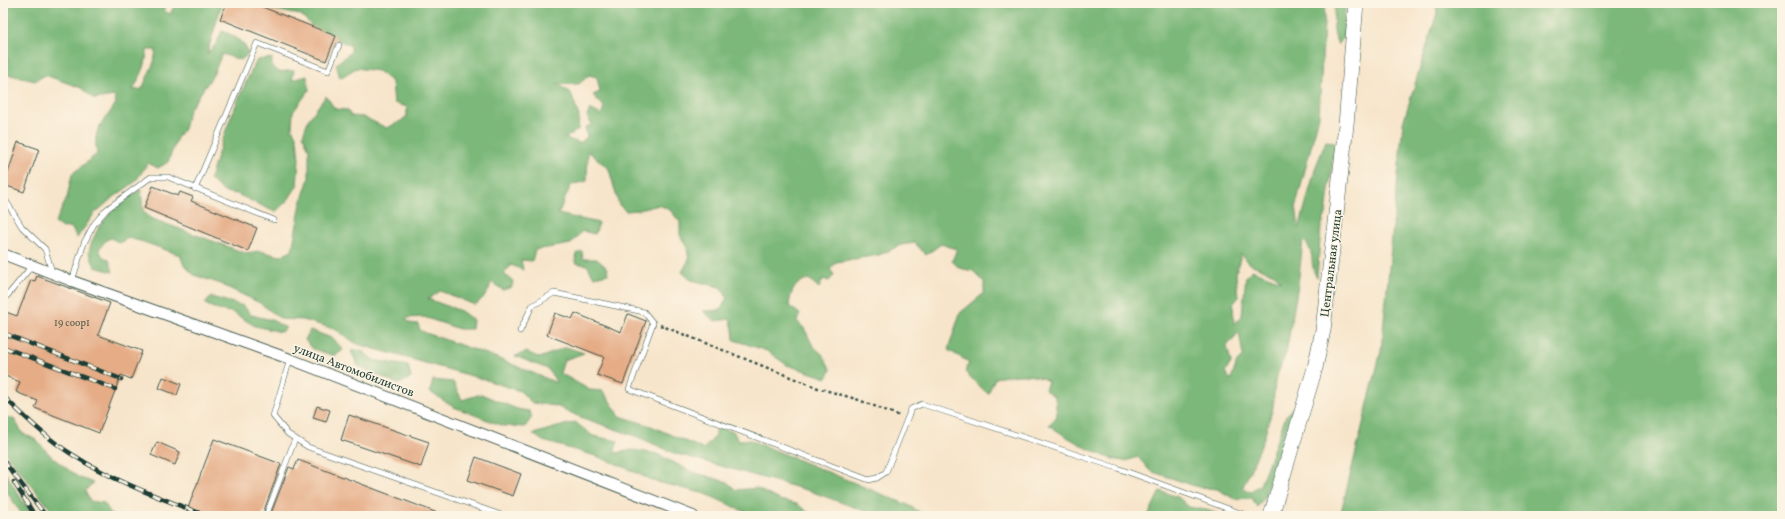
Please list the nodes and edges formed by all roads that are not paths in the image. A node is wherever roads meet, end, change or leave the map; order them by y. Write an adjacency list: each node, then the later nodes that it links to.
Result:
1 (1356, 3): 18 (street, Центральная улица)
2 (338, 45): 3 (lane)
3 (195, 189): 5 (lane); 9 (lane)
4 (3, 196): 8 (lane)
5 (274, 220)
6 (3, 254): 7 (street, улица Автомобилистов)
7 (31, 265): 8 (street, улица Автомобилистов); 10 (lane)
8 (53, 273): 9 (street, улица Автомобилистов)
9 (72, 281): 12 (street, улица Автомобилистов)
10 (3, 295)
11 (520, 331): 17 (lane)
12 (290, 359): 13 (lane); 16 (street, улица Автомобилистов)
13 (295, 439): 14 (lane); 15 (lane)
14 (266, 516)
15 (504, 516)
16 (693, 516)
17 (1248, 516)
18 (1271, 516)

